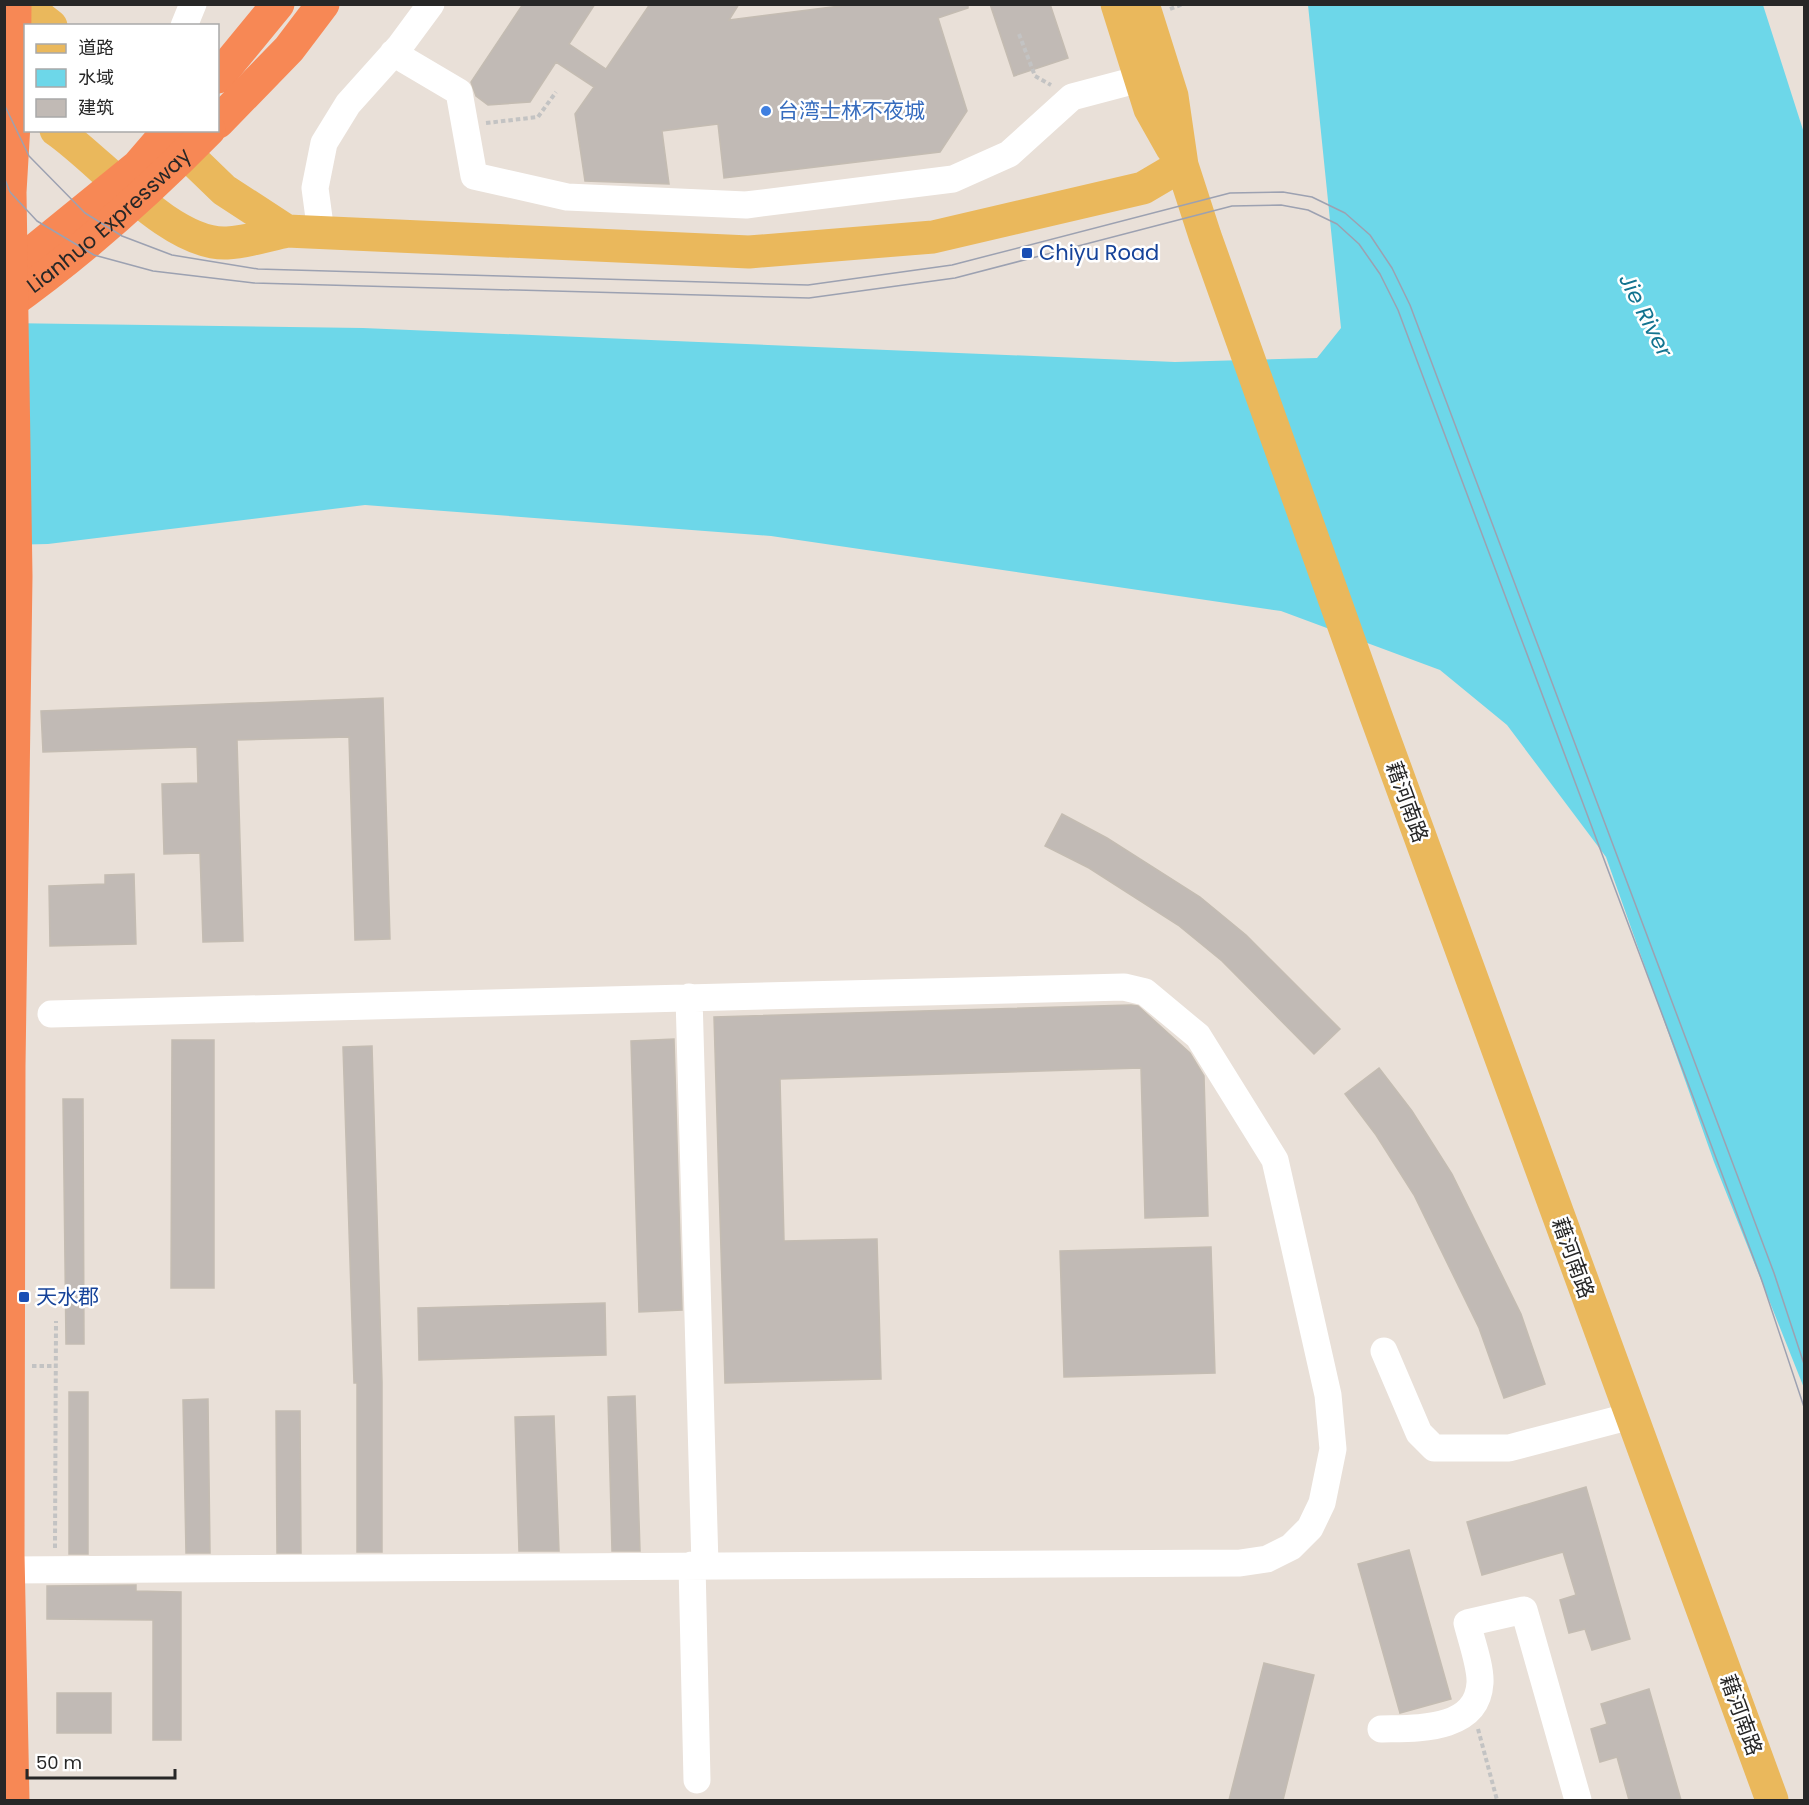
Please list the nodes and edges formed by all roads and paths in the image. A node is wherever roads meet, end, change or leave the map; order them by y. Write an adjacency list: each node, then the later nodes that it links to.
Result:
1 (15, 4): 17 (highway)
2 (23, 4): 9 (main road)
3 (193, 4): 10 (street)
4 (278, 4): 13 (highway)
5 (324, 4): 18 (highway)
6 (431, 4): 12 (street)
7 (1117, 4): 14 (main road)
8 (1143, 4): 24 (main road)
9 (48, 24)
10 (185, 24)
11 (1019, 34): 16 (path)
12 (393, 53): 19 (street); 26 (street)
13 (219, 75)
14 (1140, 79): 16 (street); 24 (main road)
15 (556, 92): 19 (path)
16 (1072, 97): 19 (street)
17 (20, 106): 27 (highway)
18 (219, 121)
19 (464, 125)
20 (59, 132): 25 (main road)
21 (164, 132): 25 (main road)
22 (167, 132): 27 (highway, Lianhuo Expressway)
23 (207, 132): 27 (highway, Lianhuo Expressway)
24 (1182, 165): 26 (main road); 32 (main road, 藉河南路)
25 (287, 231): 26 (main road)
26 (321, 233)
27 (7, 288): 34 (highway)
28 (689, 997): 29 (street); 33 (street); 33 (street)
29 (51, 1014)
30 (56, 1321): 35 (path)
31 (1384, 1351): 32 (street)
32 (1631, 1416): 42 (main road, 藉河南路)
33 (698, 1565): 35 (street); 38 (street)
34 (8, 1570): 35 (street); 39 (highway)
35 (54, 1570)
36 (1471, 1704): 37 (street); 40 (path); 41 (street)
37 (1381, 1729)
38 (697, 1780)
39 (13, 1800)
40 (1497, 1800)
41 (1578, 1800)
42 (1772, 1800)

